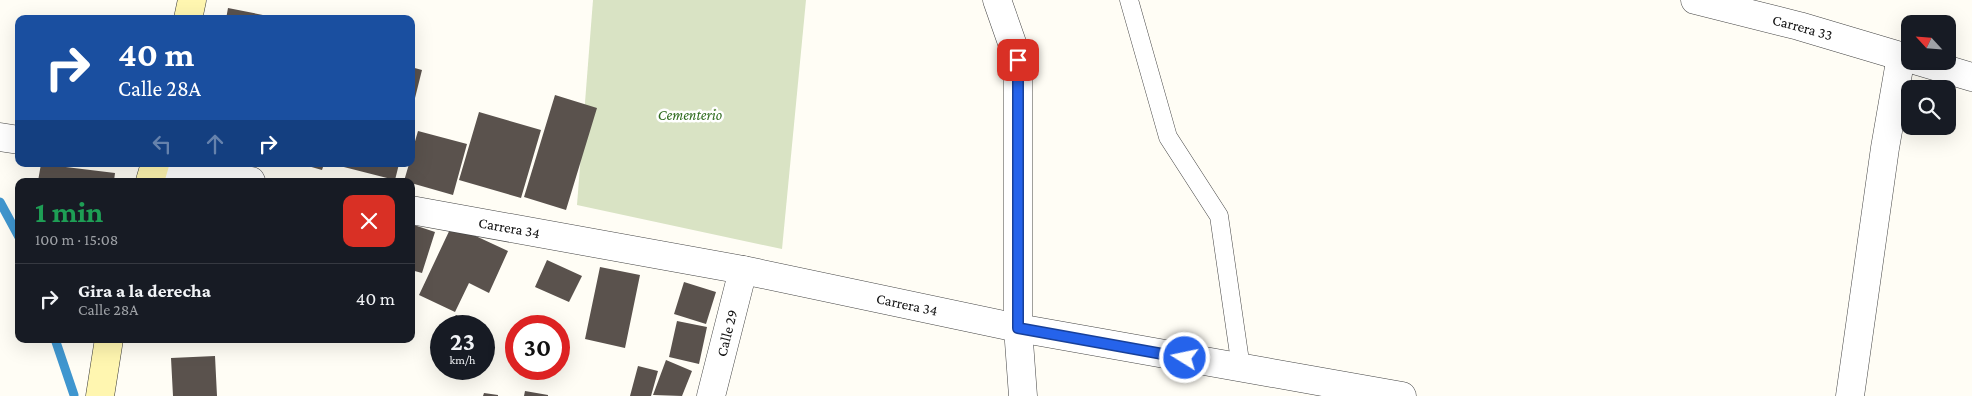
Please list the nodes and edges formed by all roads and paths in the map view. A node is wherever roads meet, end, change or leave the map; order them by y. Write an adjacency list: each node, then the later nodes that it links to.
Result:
1 (192, 0): 5 (main road)
2 (997, 0): 16 (street)
3 (1129, 0): 18 (lane)
4 (1695, 0): 6 (street, Carrera 33)
5 (189, 15)
6 (1901, 56)
7 (1907, 70): 23 (street)
8 (1948, 70): 9 (street, Carrera 33)
9 (1972, 77)
10 (0, 137): 11 (street)
11 (15, 139)
12 (171, 167): 13 (street)
13 (234, 178)
14 (415, 211): 15 (street, Carrera 34)
15 (743, 270): 16 (street, Carrera 34); 20 (street, Calle 29)
16 (1018, 328): 18 (street, Carrera 34); 21 (street)
17 (108, 343): 19 (main road)
18 (1241, 368): 22 (street, Carrera 34)
19 (100, 396)
20 (711, 396)
21 (1023, 396)
22 (1402, 396)
23 (1850, 396)

